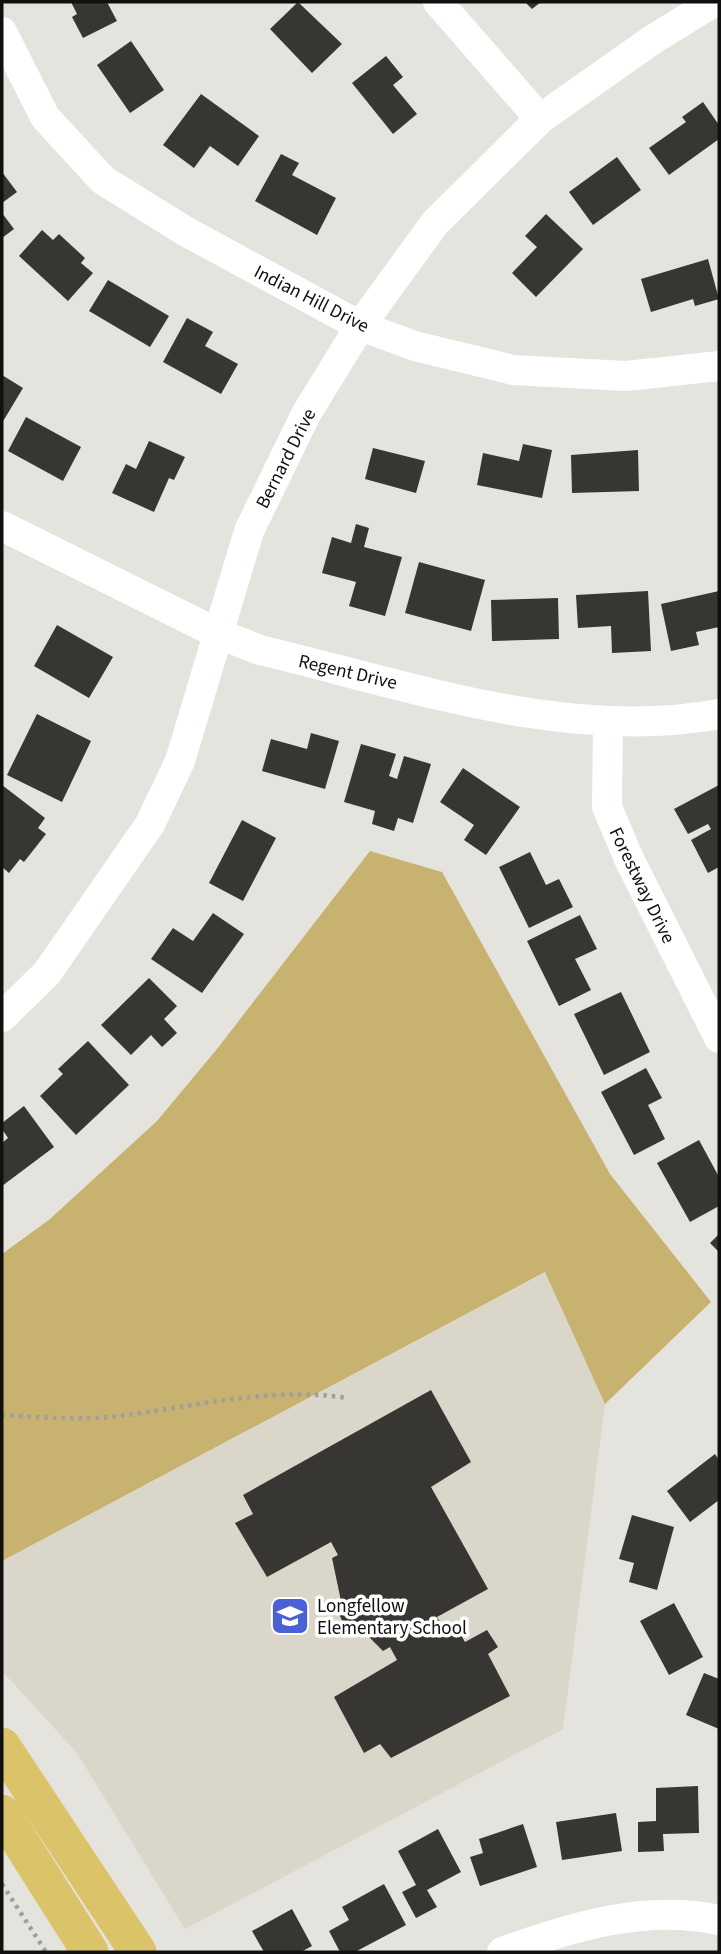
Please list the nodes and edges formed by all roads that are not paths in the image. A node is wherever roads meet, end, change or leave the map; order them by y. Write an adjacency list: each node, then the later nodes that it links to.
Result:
1 (438, 2): 4 (street)
2 (714, 2): 4 (street, Bernard Drive)
3 (2, 32): 5 (street, Indian Hill Drive)
4 (540, 119): 5 (street, Bernard Drive)
5 (360, 326): 6 (street, Indian Hill Drive); 8 (street, Bernard Drive)
6 (719, 366)
7 (2, 526): 8 (street, Regent Drive)
8 (219, 634): 10 (street, Regent Drive); 11 (street, Bernard Drive)
9 (719, 714): 10 (street, Regent Drive)
10 (608, 722): 12 (street, Forestway Drive)
11 (2, 1017)
12 (719, 1038)
13 (2, 1746): 17 (main road)
14 (2, 1813): 16 (main road)
15 (719, 1920): 18 (street)
16 (90, 1952)
17 (138, 1952)
18 (502, 1952)

